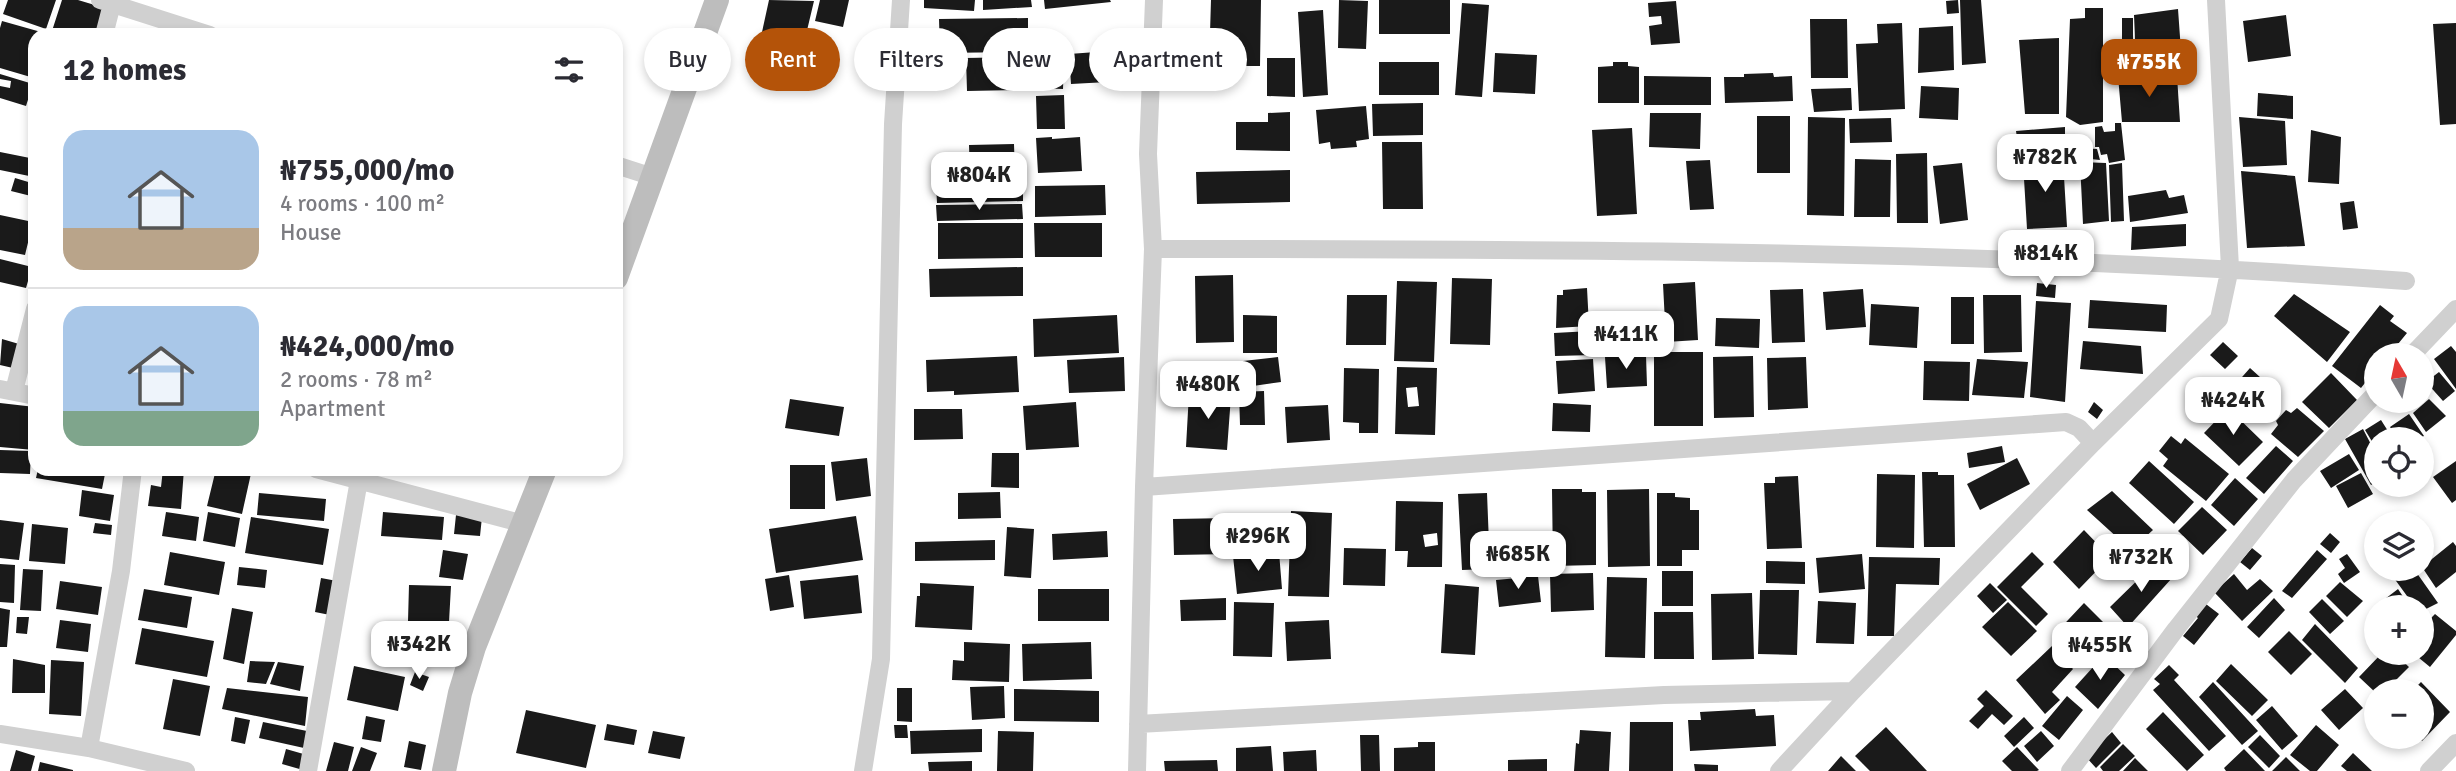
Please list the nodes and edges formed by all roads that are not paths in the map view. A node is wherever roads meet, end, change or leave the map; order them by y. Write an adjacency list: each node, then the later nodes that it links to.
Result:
1 (717, 0): 9 (main road)
2 (901, 0): 35 (street)
3 (1154, 0): 10 (street)
4 (2216, 0): 12 (street)
5 (106, 2): 6 (street); 7 (street)
6 (104, 28)
7 (188, 28)
8 (623, 168): 9 (street)
9 (653, 177): 11 (main road)
10 (1153, 249): 12 (street); 25 (street)
11 (623, 259)
12 (2230, 268): 13 (street); 20 (street)
13 (2406, 281)
14 (2456, 309): 16 (street)
15 (28, 329): 17 (street)
16 (2423, 343)
17 (7, 390): 18 (street)
18 (28, 394)
19 (2364, 406): 38 (street)
20 (2093, 443): 25 (street); 27 (street)
21 (132, 476): 31 (street)
22 (343, 476): 24 (street)
23 (542, 476): 26 (main road)
24 (359, 480): 26 (street); 33 (street)
25 (1144, 487): 28 (street)
26 (524, 524): 34 (main road)
27 (1853, 691): 28 (street); 37 (street)
28 (1138, 724): 36 (street)
29 (0, 734): 31 (street)
30 (2456, 743): 39 (street)
31 (89, 748): 32 (street)
32 (187, 771)
33 (308, 771)
34 (444, 771)
35 (863, 771)
36 (1137, 771)
37 (1779, 771)
38 (2070, 771)
39 (2429, 771)

